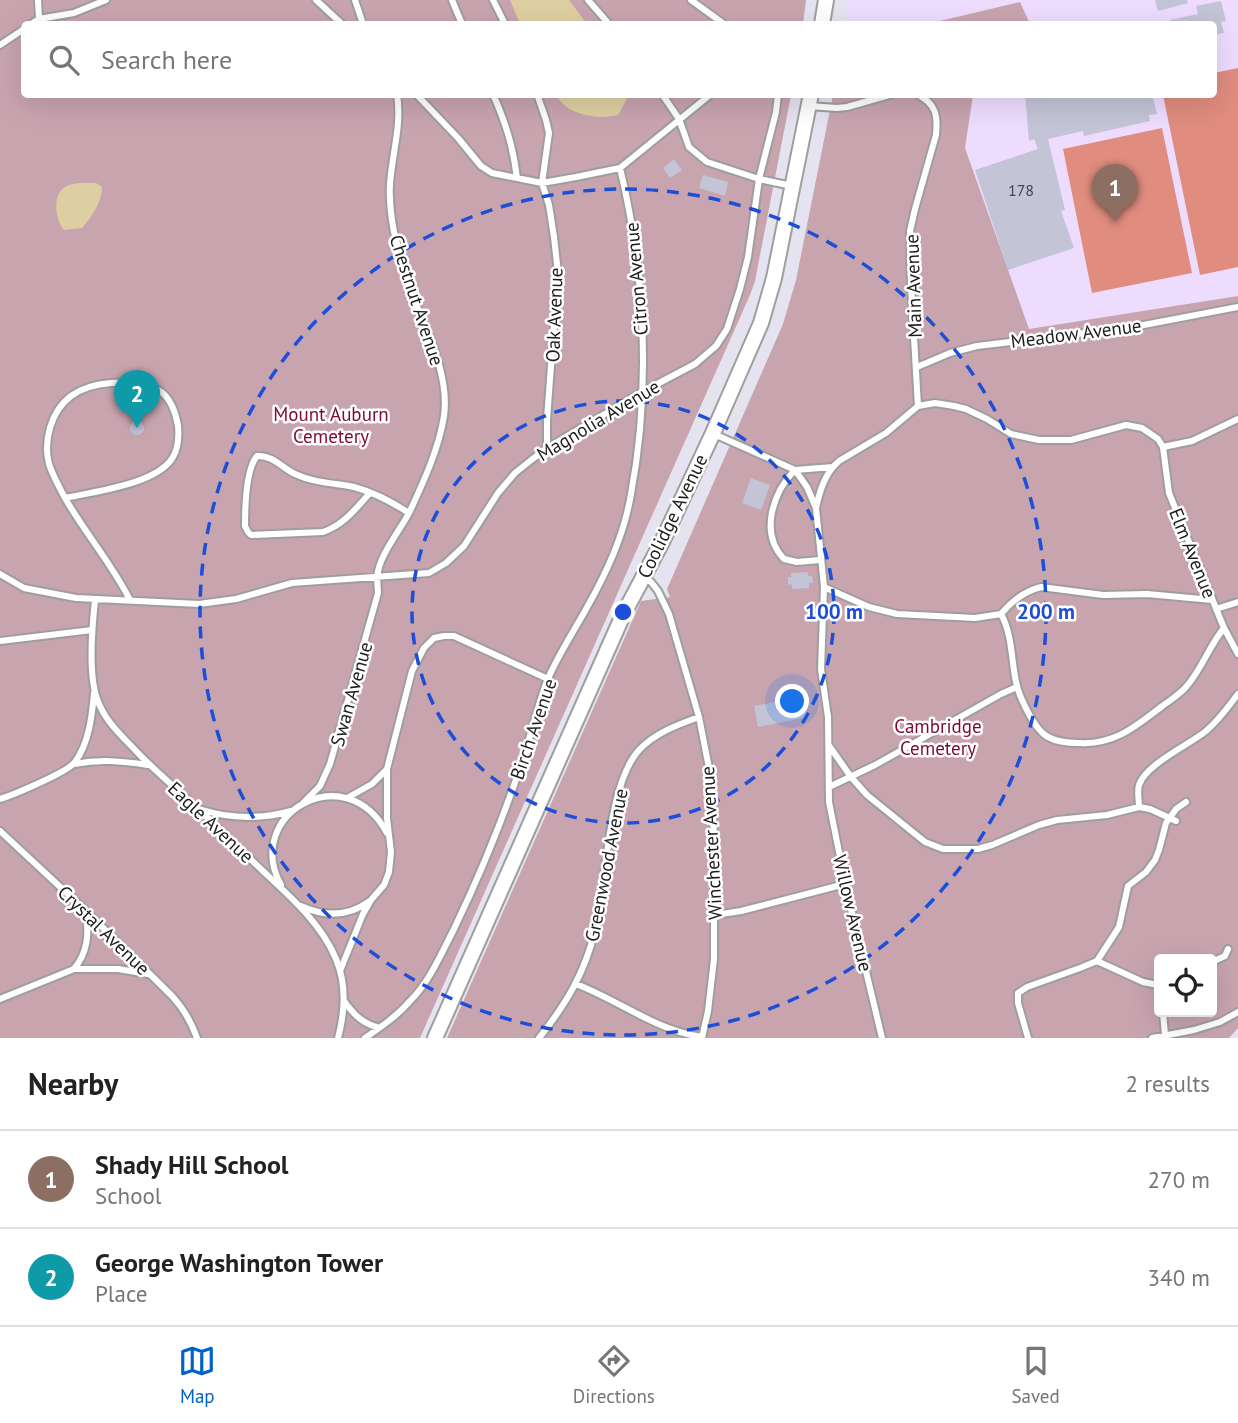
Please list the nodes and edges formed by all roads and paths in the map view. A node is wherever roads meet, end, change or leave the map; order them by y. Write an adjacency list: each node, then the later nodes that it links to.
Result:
1 (38, 0): 10 (lane)
2 (106, 0): 10 (lane)
3 (316, 0): 12 (lane)
4 (355, 0): 13 (lane)
5 (452, 0): 14 (lane)
6 (493, 0): 15 (lane)
7 (588, 0): 16 (lane)
8 (691, 0): 17 (lane)
9 (826, 0): 18 (street)
10 (39, 19): 11 (lane)
11 (36, 21)
12 (339, 21)
13 (362, 21)
14 (461, 21)
15 (504, 21)
16 (606, 21)
17 (720, 21)
18 (822, 21)
19 (21, 31): 20 (lane)
20 (0, 45)
21 (397, 98): 50 (lane, Chestnut Avenue)
22 (420, 98): 33 (lane)
23 (494, 98): 33 (lane)
24 (538, 98): 35 (lane)
25 (665, 98): 31 (lane)
26 (706, 98): 31 (lane)
27 (778, 98): 34 (lane, Magnolia Avenue)
28 (879, 98): 30 (lane)
29 (925, 98): 38 (lane, Main Avenue)
30 (810, 100): 36 (street, Coolidge Avenue)
31 (679, 119): 32 (lane); 34 (lane)
32 (620, 167): 35 (lane); 39 (lane, Citron Avenue)
33 (517, 178): 35 (lane)
34 (759, 178): 36 (lane); 39 (lane, Magnolia Avenue)
35 (542, 183): 44 (lane, Oak Avenue)
36 (793, 186): 42 (street, Coolidge Avenue)
37 (1238, 307): 38 (lane, Meadow Avenue)
38 (917, 367): 40 (lane, Main Avenue)
39 (642, 392): 44 (lane, Magnolia Avenue); 66 (lane, Birch Avenue)
40 (918, 406): 43 (lane); 45 (lane)
41 (1238, 419): 43 (lane)
42 (713, 433): 46 (lane); 54 (street, Coolidge Avenue)
43 (1163, 447): 58 (lane, Elm Avenue)
44 (547, 448): 53 (lane, Magnolia Avenue)
45 (832, 467): 46 (lane); 49 (lane)
46 (795, 470): 49 (lane); 51 (lane)
47 (370, 493): 47 (lane); 50 (lane)
48 (65, 498): 48 (lane); 57 (lane)
49 (816, 508): 51 (lane, Willow Avenue)
50 (409, 513): 53 (lane, Chestnut Avenue)
51 (820, 560): 55 (lane, Willow Avenue)
52 (0, 574): 56 (lane, Magnolia Avenue)
53 (377, 577): 57 (lane, Magnolia Avenue); 79 (lane, Swan Avenue)
54 (643, 577): 70 (lane, Winchester Avenue); 111 (street, Coolidge Avenue)
55 (824, 587): 61 (lane); 71 (lane, Willow Avenue)
56 (95, 600): 57 (lane, Magnolia Avenue); 63 (lane, Eagle Avenue)
57 (130, 600)
58 (1212, 600): 60 (lane, Elm Avenue); 61 (lane)
59 (1238, 601): 60 (lane)
60 (1216, 609): 62 (lane, Elm Avenue)
61 (1000, 614): 67 (lane)
62 (1224, 628): 65 (lane, Elm Avenue); 67 (lane)
63 (92, 630): 64 (lane); 68 (lane, Eagle Avenue)
64 (0, 641)
65 (1238, 654)
66 (548, 679): 74 (lane); 106 (lane, Birch Avenue)
67 (1017, 687): 75 (lane)
68 (94, 688): 72 (lane); 73 (lane, Eagle Avenue)
69 (1238, 694): 81 (lane)
70 (699, 716): 93 (lane, Winchester Avenue); 100 (lane, Greenwood Avenue)
71 (829, 747): 75 (lane); 76 (lane, Willow Avenue)
72 (74, 764): 73 (lane); 78 (lane)
73 (149, 765): 82 (lane, Eagle Avenue)
74 (387, 769): 77 (lane); 87 (lane)
75 (851, 777): 76 (lane); 81 (lane)
76 (829, 787): 88 (lane, Willow Avenue)
77 (347, 798): 79 (lane); 87 (lane)
78 (0, 799)
79 (304, 802): 83 (lane)
80 (1186, 802): 84 (lane)
81 (1139, 807): 84 (lane)
82 (197, 808): 83 (lane); 89 (lane, Eagle Avenue)
83 (292, 811): 89 (lane)
84 (1168, 817): 85 (lane); 96 (lane)
85 (1176, 821)
86 (0, 831): 92 (lane, Crystal Avenue)
87 (390, 841): 91 (lane)
88 (845, 884): 93 (lane); 114 (lane, Willow Avenue)
89 (284, 890): 90 (lane, Eagle Avenue)
90 (291, 899): 91 (lane); 98 (lane, Eagle Avenue)
91 (371, 900): 98 (lane)
92 (86, 911): 97 (lane); 99 (lane, Crystal Avenue)
93 (715, 915): 113 (lane, Winchester Avenue)
94 (1228, 949): 95 (lane)
95 (1217, 960)
96 (1097, 961): 101 (lane); 115 (lane)
97 (74, 969): 99 (lane); 102 (lane)
98 (340, 971): 103 (lane, Eagle Avenue)
99 (150, 975): 108 (lane, Crystal Avenue)
100 (576, 984): 112 (lane, Greenwood Avenue); 113 (lane)
101 (1154, 985)
102 (0, 999)
103 (344, 1001): 106 (lane); 109 (lane, Eagle Avenue)
104 (1238, 1012): 107 (lane)
105 (1163, 1017): 107 (lane)
106 (379, 1028): 110 (lane, Birch Avenue)
107 (1165, 1035): 116 (lane)
108 (197, 1038)
109 (338, 1038)
110 (365, 1038)
111 (435, 1038)
112 (538, 1038)
113 (702, 1038)
114 (882, 1038)
115 (1028, 1038)
116 (1152, 1038)

